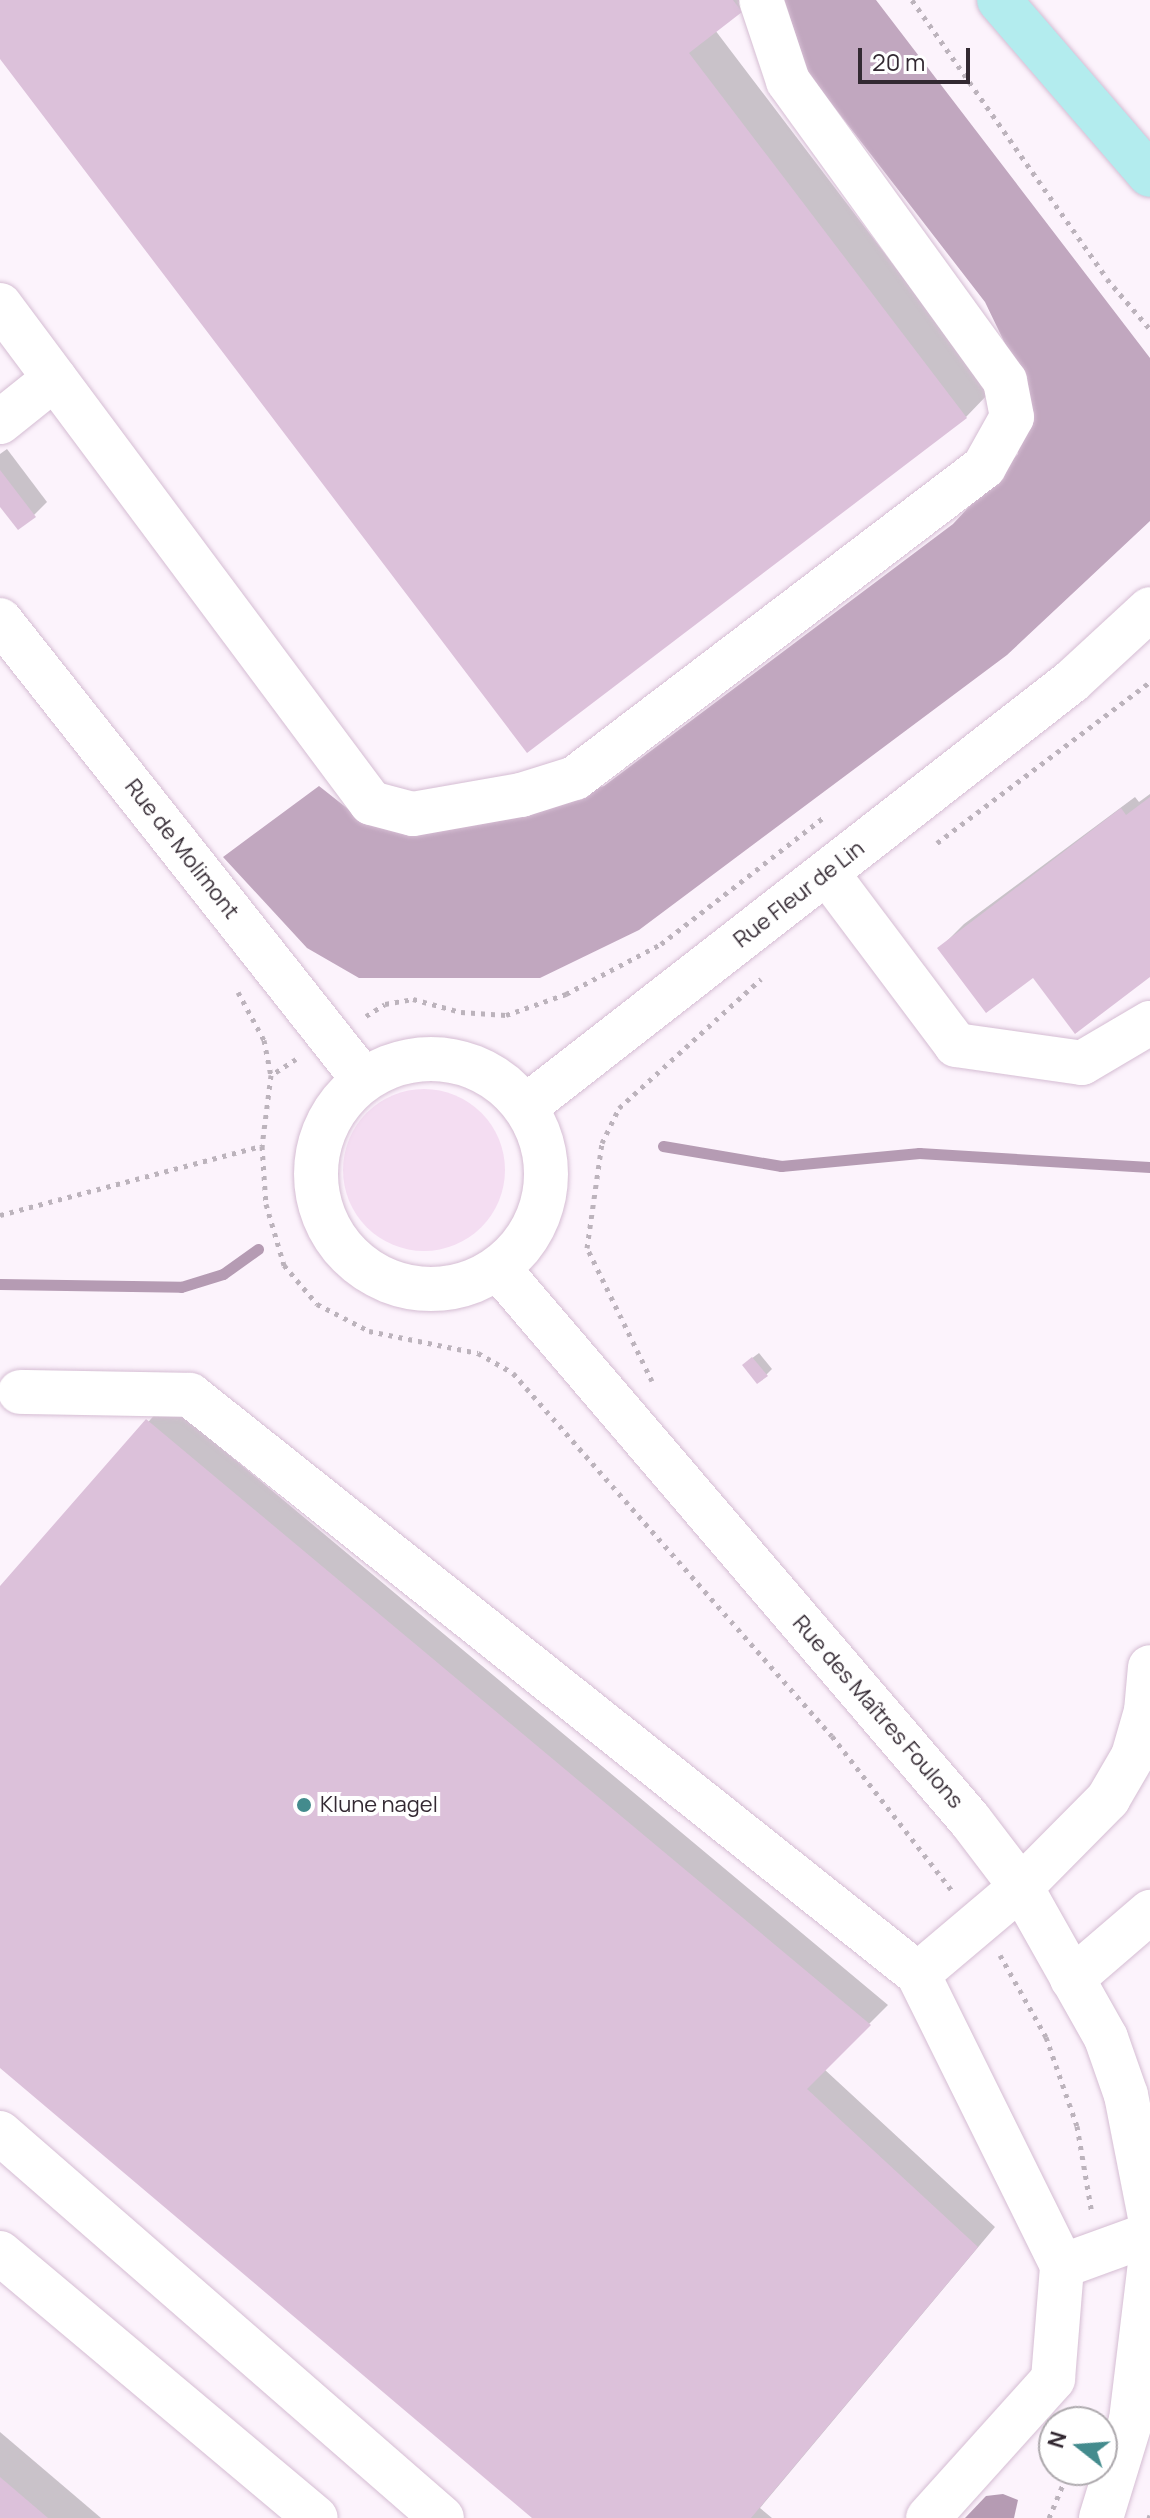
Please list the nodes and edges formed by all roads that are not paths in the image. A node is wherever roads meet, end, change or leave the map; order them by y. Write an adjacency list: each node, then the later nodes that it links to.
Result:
1 (761, 0): 7 (street)
2 (999, 0): 3 (main road)
3 (1118, 144): 4 (main road); 5 (main road)
4 (1150, 175)
5 (1150, 193)
6 (4, 319): 7 (street)
7 (55, 378): 8 (street)
8 (0, 422)
9 (1150, 609): 12 (street, Rue Fleur de Lin)
10 (0, 620): 15 (street, Rue de Molimont)
11 (1150, 633): 12 (street, Rue Fleur de Lin)
12 (1072, 681): 13 (street, Rue Fleur de Lin)
13 (827, 873): 14 (street); 16 (street, Rue Fleur de Lin)
14 (1150, 1023)
15 (363, 1079): 16 (street); 17 (street)
16 (525, 1107): 17 (street)
17 (498, 1268): 20 (street, Rue des Maîtres Foulons)
18 (20, 1392): 22 (street)
19 (1150, 1667): 20 (street)
20 (1021, 1887): 22 (street); 23 (street, Rue des Maîtres Foulons)
21 (1150, 1912): 23 (street)
22 (918, 1974): 28 (street)
23 (1072, 1979): 25 (street, Rue des Maîtres Foulons)
24 (0, 2133): 31 (street)
25 (1150, 2217)
26 (1150, 2234): 28 (street)
27 (0, 2253): 30 (street)
28 (1078, 2260): 32 (street)
29 (1150, 2264): 33 (street)
30 (316, 2518)
31 (442, 2518)
32 (928, 2518)
33 (1101, 2518)

